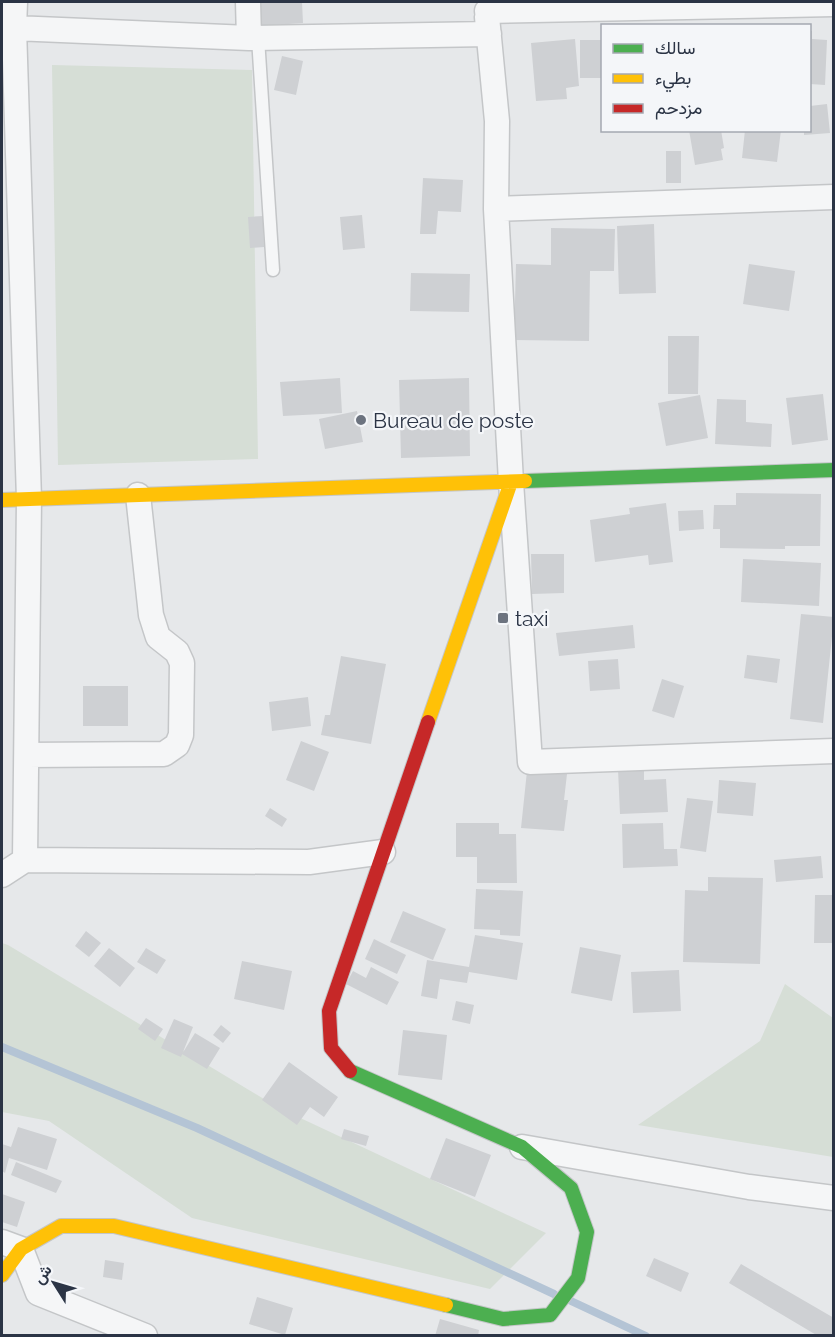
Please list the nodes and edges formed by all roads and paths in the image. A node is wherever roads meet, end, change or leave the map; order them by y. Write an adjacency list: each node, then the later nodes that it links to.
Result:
1 (15, 2): 5 (street)
2 (248, 2): 6 (street)
3 (834, 4): 4 (street)
4 (487, 15): 6 (street); 8 (street)
5 (14, 28): 6 (street); 13 (street)
6 (254, 38): 9 (lane)
7 (834, 197): 8 (street)
8 (496, 209): 11 (street)
9 (273, 270)
10 (834, 470): 11 (street)
11 (511, 482): 12 (street); 15 (street); 17 (street)
12 (138, 495): 13 (street); 16 (street)
13 (29, 499): 14 (street); 16 (street)
14 (2, 500)
15 (834, 751)
16 (27, 755): 18 (street)
17 (383, 852): 18 (street); 20 (street)
18 (26, 860): 19 (street)
19 (2, 875)
20 (522, 1147): 21 (street); 22 (street)
21 (834, 1198)
22 (11, 1246): 23 (street); 24 (street)
23 (2, 1275)
24 (145, 1335)

